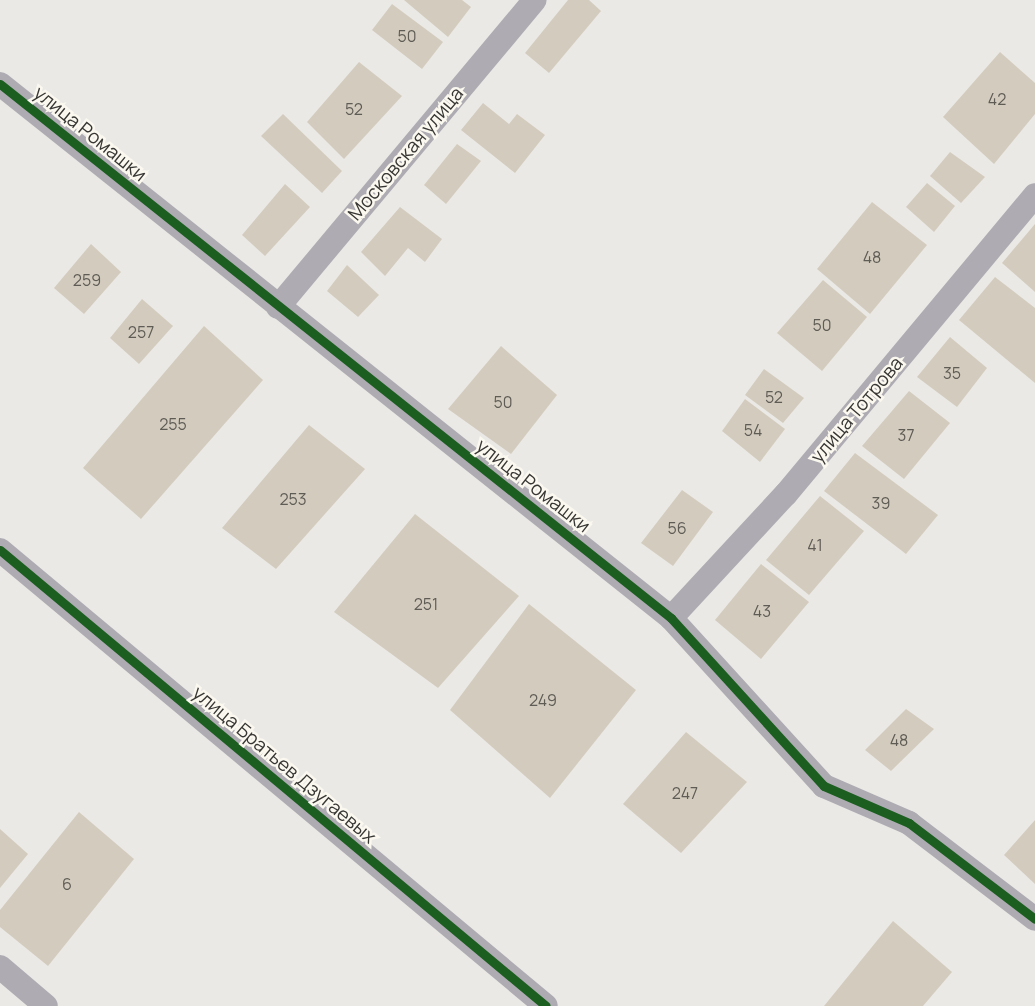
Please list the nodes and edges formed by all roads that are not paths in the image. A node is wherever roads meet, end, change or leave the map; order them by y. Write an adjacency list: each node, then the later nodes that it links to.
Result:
1 (535, 0): 4 (street, Московская улица)
2 (0, 84): 4 (street, улица Ромашки)
3 (1035, 195): 6 (street, улица Тотрова)
4 (278, 307): 6 (street, улица Ромашки)
5 (0, 550): 10 (street, улица Братьев Дзугаевых)
6 (671, 618): 7 (street, улица Ромашки)
7 (1035, 919)
8 (0, 967): 9 (street)
9 (46, 1006)
10 (547, 1006)

